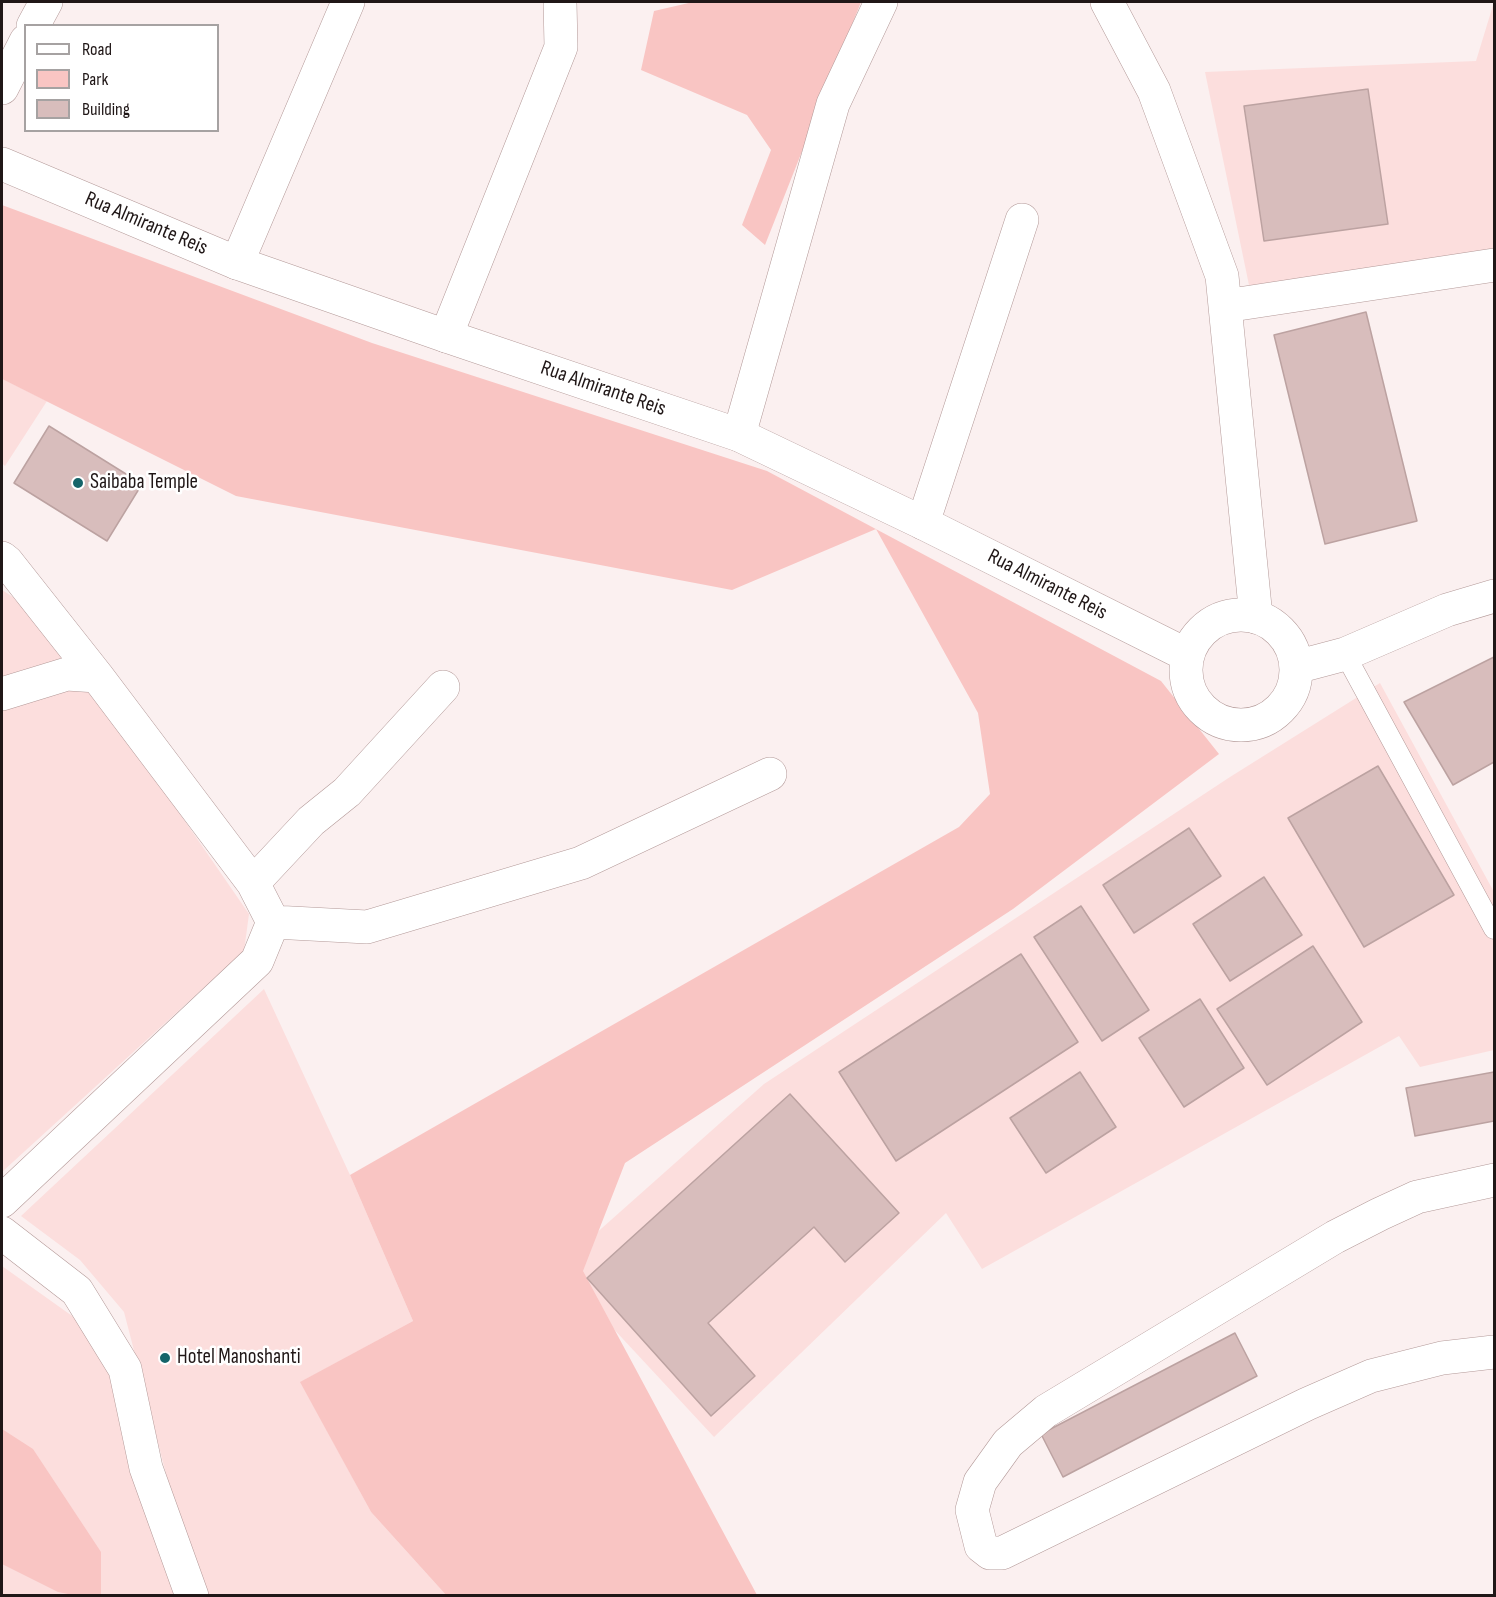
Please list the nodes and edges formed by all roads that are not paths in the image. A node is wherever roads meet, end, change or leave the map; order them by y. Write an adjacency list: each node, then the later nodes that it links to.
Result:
1 (46, 2): 6 (street)
2 (348, 2): 11 (street)
3 (560, 2): 14 (street)
4 (881, 2): 15 (street)
5 (1107, 2): 13 (street)
6 (34, 24)
7 (24, 45): 8 (street)
8 (2, 88)
9 (2, 164): 11 (street, Rua Almirante Reis)
10 (1022, 220): 16 (street)
11 (237, 263): 14 (street, Rua Almirante Reis)
12 (1494, 265): 13 (street)
13 (1225, 306): 19 (street)
14 (446, 336): 15 (street, Rua Almirante Reis)
15 (739, 435): 16 (street, Rua Almirante Reis)
16 (923, 523): 21 (street, Rua Almirante Reis)
17 (2, 558): 23 (street)
18 (1494, 596): 20 (street)
19 (1256, 617): 21 (street); 22 (street)
20 (1345, 654): 22 (street); 29 (lane)
21 (1187, 655): 22 (street)
22 (1296, 667)
23 (97, 676): 25 (street); 27 (street)
24 (443, 687): 27 (street)
25 (2, 694)
26 (770, 774): 28 (street)
27 (253, 883): 28 (street)
28 (273, 922): 31 (street)
29 (1494, 929)
30 (1494, 1180): 33 (street)
31 (2, 1201)
32 (2, 1233): 34 (street)
33 (1494, 1352)
34 (192, 1596)

